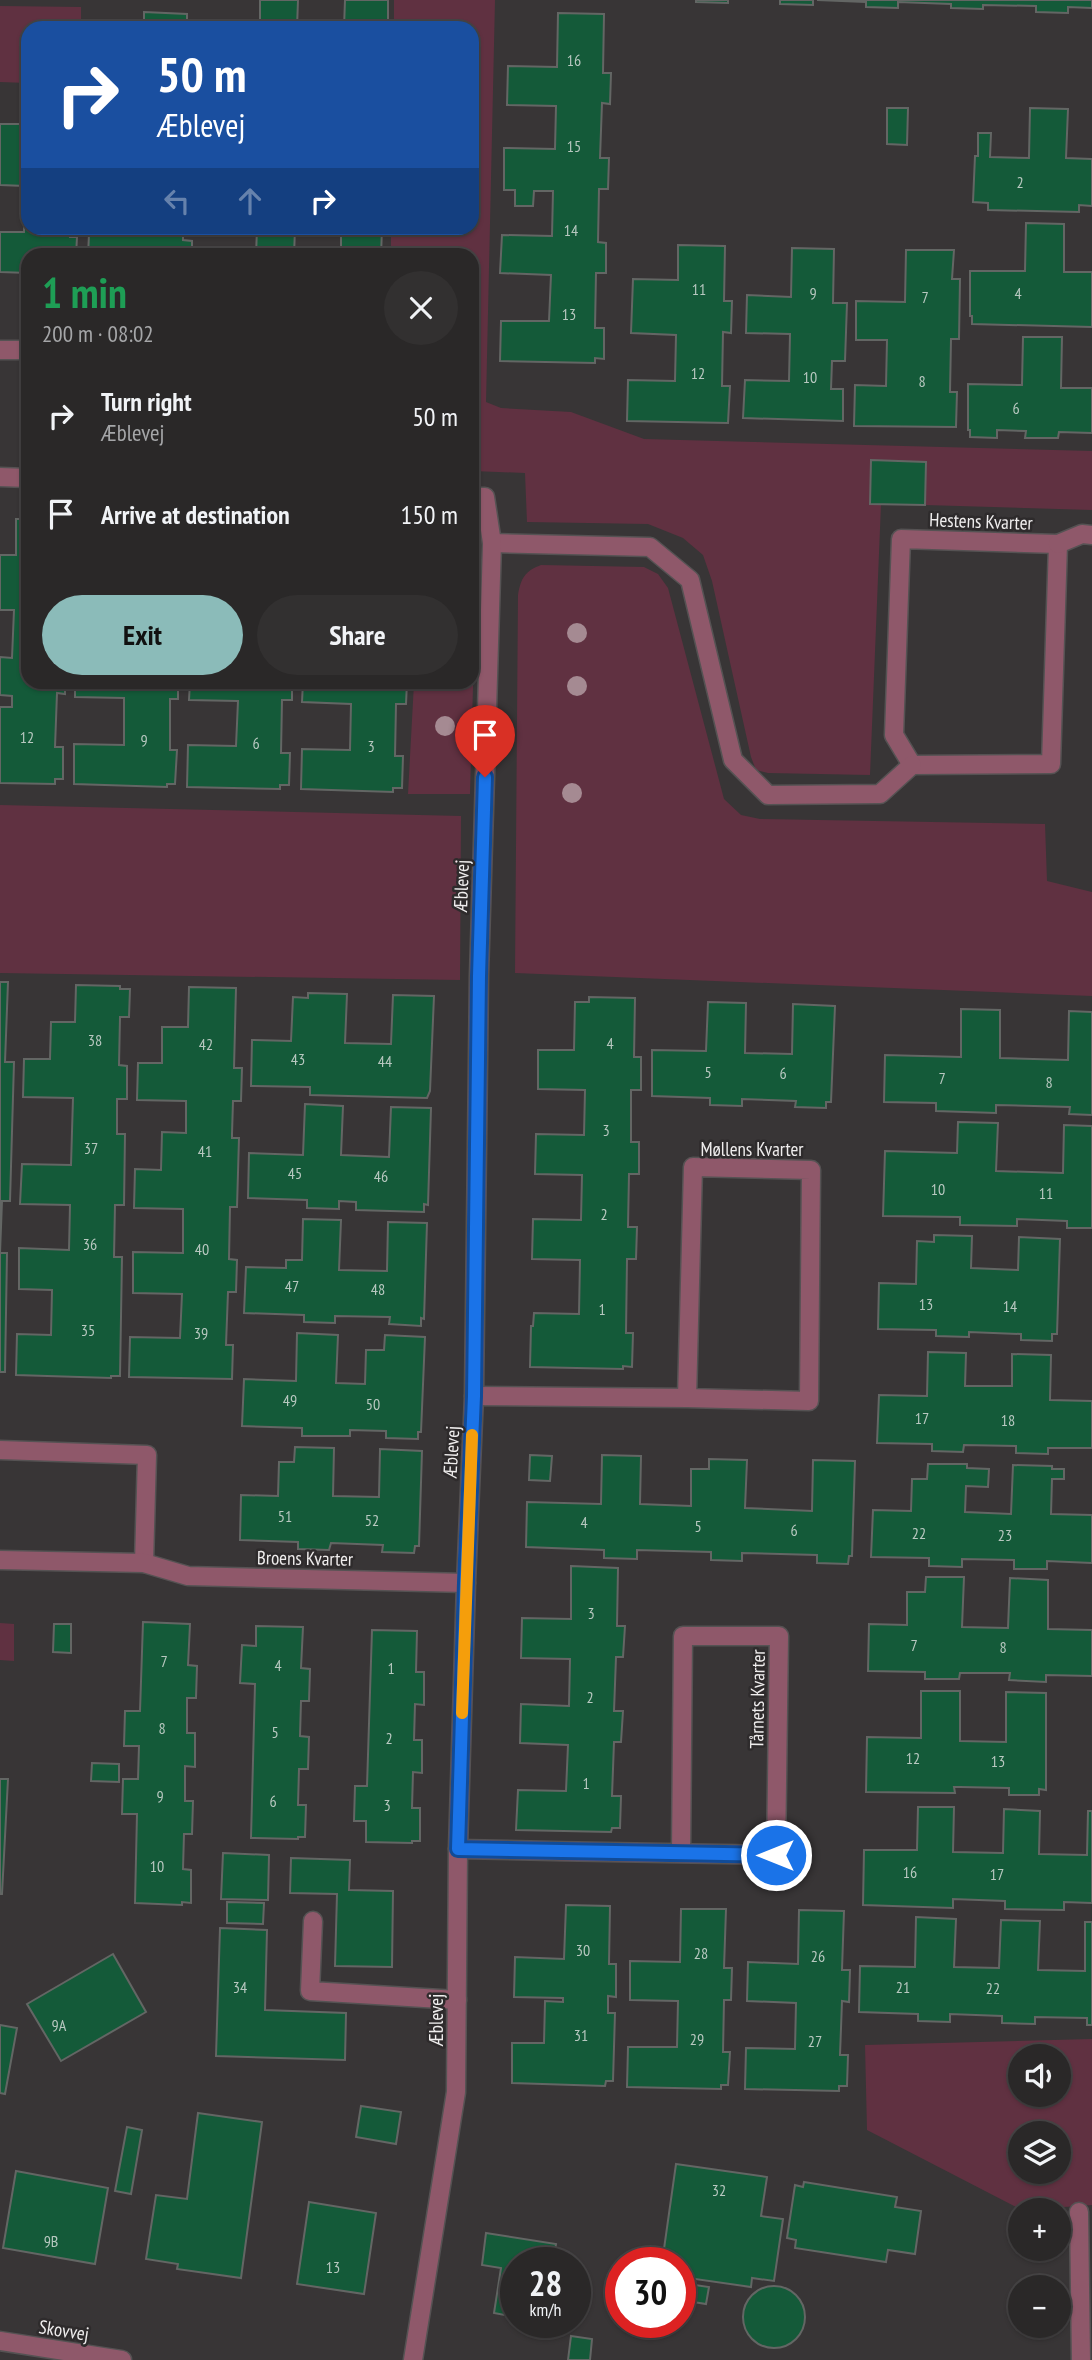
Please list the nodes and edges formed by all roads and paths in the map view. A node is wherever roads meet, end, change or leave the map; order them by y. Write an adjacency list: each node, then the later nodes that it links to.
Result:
1 (0, 350): 2 (street)
2 (21, 350)
3 (0, 477): 4 (street)
4 (21, 478)
5 (479, 497): 7 (street, Æblevej)
6 (1092, 535): 8 (street)
7 (492, 543): 9 (street); 10 (street, Æblevej)
8 (1058, 544): 9 (street, Hestens Kvarter); 9 (street, Hestens Kvarter)
9 (912, 765)
10 (474, 1396): 11 (street, Møllens Kvarter); 15 (street, Æblevej)
11 (687, 1398): 11 (street, Møllens Kvarter)
12 (0, 1450): 14 (street)
13 (0, 1560): 14 (street, Broens Kvarter)
14 (144, 1563): 15 (street, Broens Kvarter)
15 (466, 1583): 16 (street, Æblevej)
16 (458, 1849): 17 (street, Tårnets Kvarter); 19 (street, Æblevej)
17 (681, 1853): 17 (street, Tårnets Kvarter)
18 (313, 1921): 19 (street)
19 (457, 2000): 23 (street, Æblevej)
20 (1079, 2212): 24 (street)
21 (0, 2341): 22 (street, Skovvej)
22 (122, 2360)
23 (413, 2360)
24 (1081, 2360)

